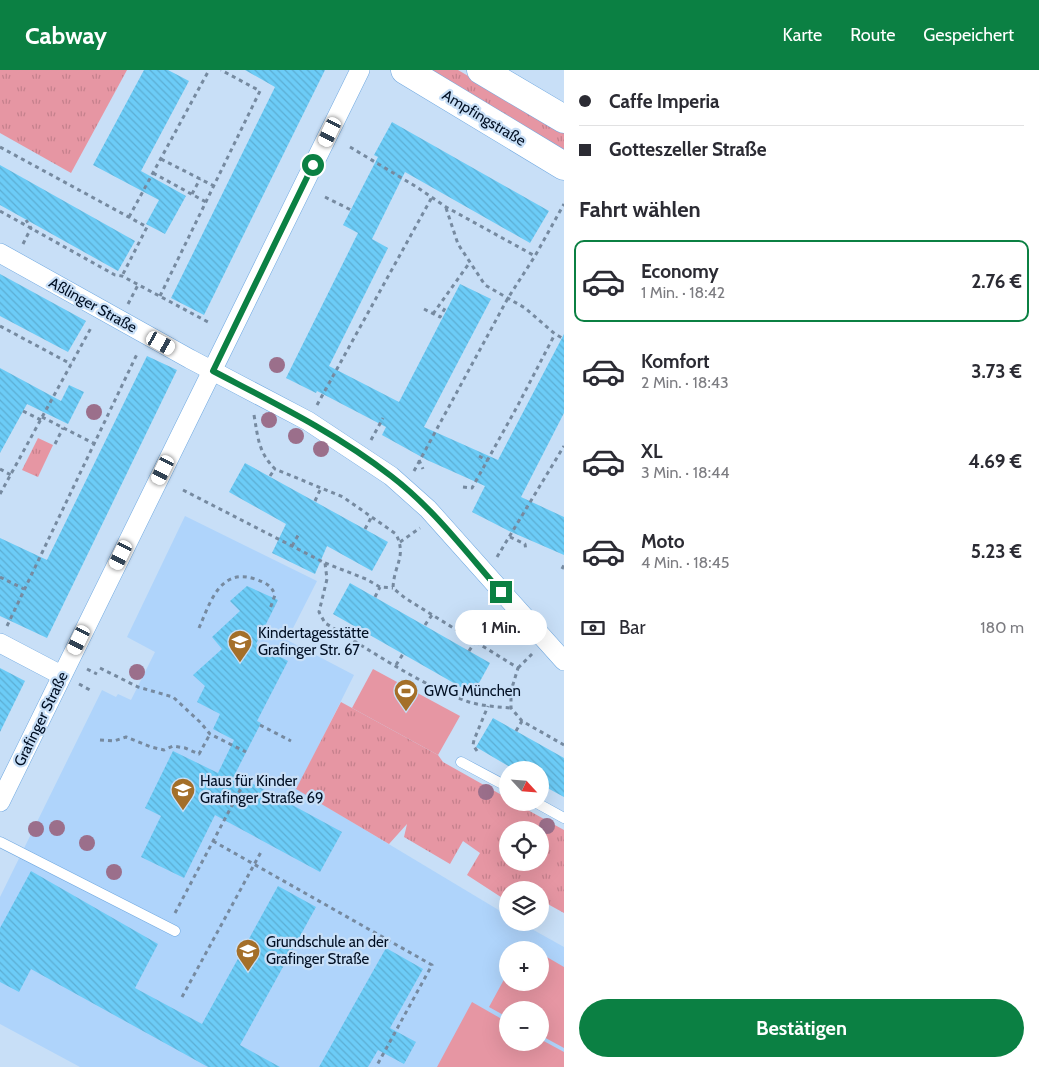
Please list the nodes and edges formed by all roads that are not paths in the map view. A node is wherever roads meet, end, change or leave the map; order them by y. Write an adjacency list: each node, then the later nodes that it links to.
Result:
1 (360, 70): 7 (street, Grafinger Straße)
2 (405, 70): 5 (main road, Ampfingstraße)
3 (481, 70): 4 (main road)
4 (564, 119)
5 (564, 166)
6 (7, 257): 7 (street, Aßlinger Straße)
7 (213, 371): 9 (street, Aßlinger Straße); 10 (street, Grafinger Straße)
8 (2, 637): 10 (street)
9 (564, 661)
10 (61, 675): 13 (street, Grafinger Straße)
11 (460, 762): 12 (lane)
12 (499, 783)
13 (0, 802)
14 (549, 810): 15 (lane)
15 (564, 818)
16 (0, 842): 17 (lane)
17 (171, 930)

